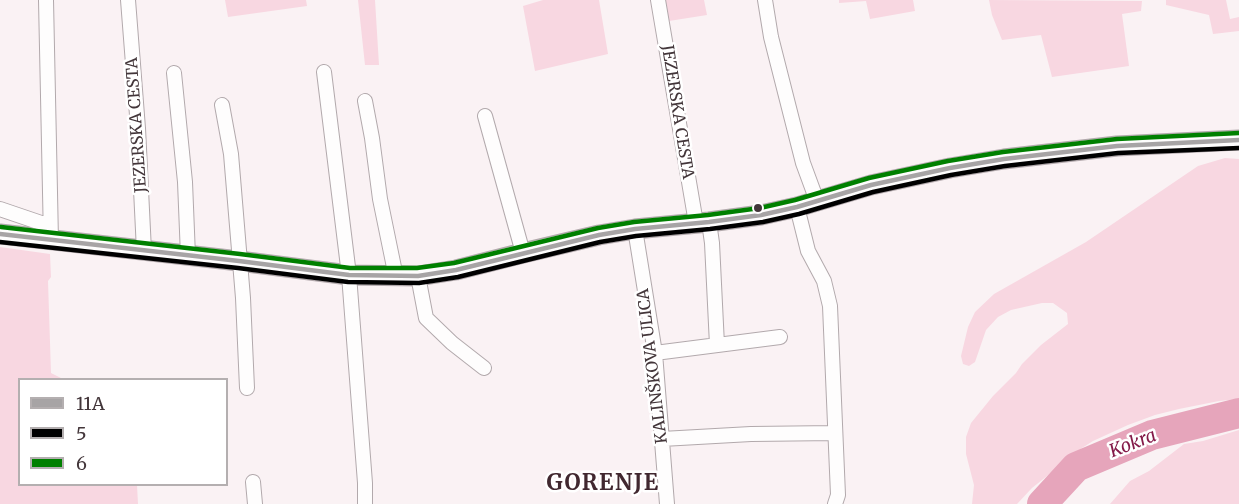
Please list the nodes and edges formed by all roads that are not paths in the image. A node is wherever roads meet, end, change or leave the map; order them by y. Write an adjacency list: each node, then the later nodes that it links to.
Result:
1 (46, 0): 16 (street)
2 (128, 0): 18 (street, JEZERSKA CESTA)
3 (658, 0): 14 (street, JEZERSKA CESTA)
4 (765, 0): 11 (street)
5 (324, 72): 22 (street)
6 (174, 73): 20 (street)
7 (365, 101): 24 (street)
8 (222, 105): 21 (street)
9 (485, 116): 19 (street)
10 (1239, 140): 11 (street)
11 (817, 201): 12 (street)
12 (797, 207): 14 (street); 30 (street)
13 (0, 209): 16 (street)
14 (703, 223): 15 (street); 26 (street, JEZERSKA CESTA)
15 (635, 229): 19 (street); 27 (street, KALINŠKOVA ULICA)
16 (51, 233): 17 (street); 18 (street)
17 (0, 234)
18 (144, 251): 20 (street)
19 (523, 253): 23 (street)
20 (188, 256): 21 (street)
21 (239, 261): 22 (street); 29 (street)
22 (350, 275): 24 (street); 34 (street)
23 (418, 276): 24 (street); 28 (street)
24 (396, 277)
25 (780, 337): 26 (street)
26 (717, 345): 27 (street)
27 (655, 353): 31 (street, KALINŠKOVA ULICA)
28 (484, 368)
29 (247, 388)
30 (835, 433): 31 (street); 36 (street)
31 (662, 439): 35 (street, KALINŠKOVA ULICA)
32 (253, 482): 33 (street)
33 (255, 504)
34 (365, 504)
35 (667, 504)
36 (835, 504)

